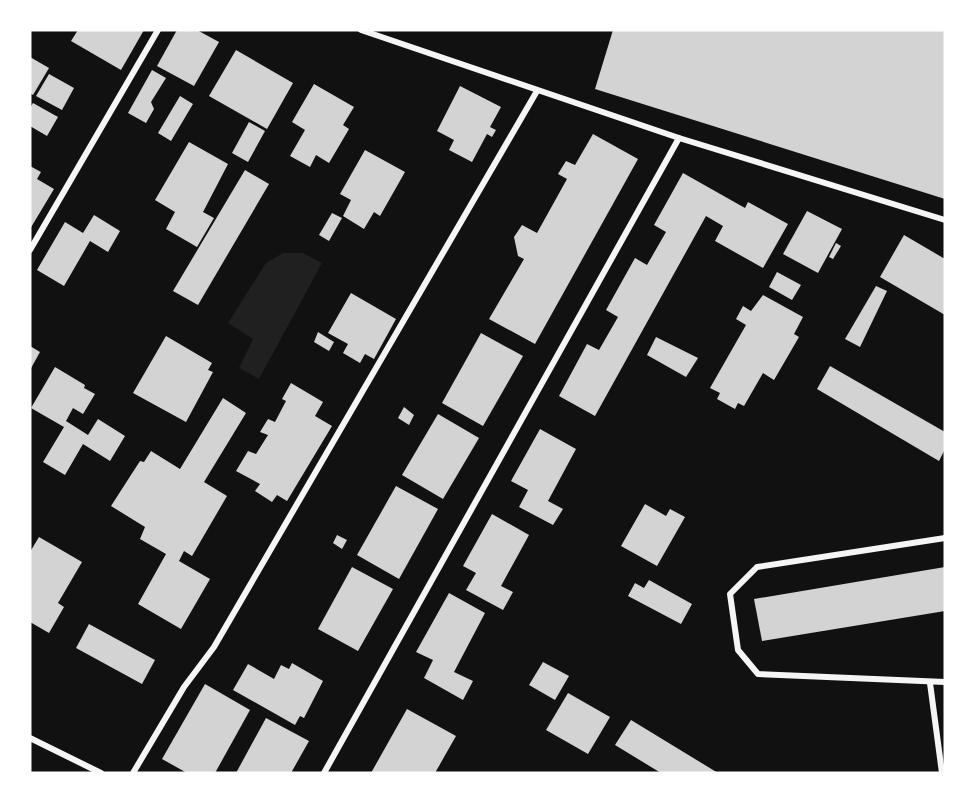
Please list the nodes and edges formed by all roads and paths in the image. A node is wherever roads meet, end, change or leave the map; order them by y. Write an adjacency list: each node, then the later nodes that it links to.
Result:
1 (158, 30): 6 (street)
2 (361, 30): 3 (street)
3 (537, 91): 4 (street); 12 (street)
4 (679, 138): 5 (street); 13 (street)
5 (945, 220)
6 (30, 250)
7 (945, 538): 9 (street)
8 (945, 682): 9 (street)
9 (930, 683): 14 (street)
10 (30, 738): 11 (street)
11 (101, 773)
12 (133, 773)
13 (324, 773)
14 (942, 773)

